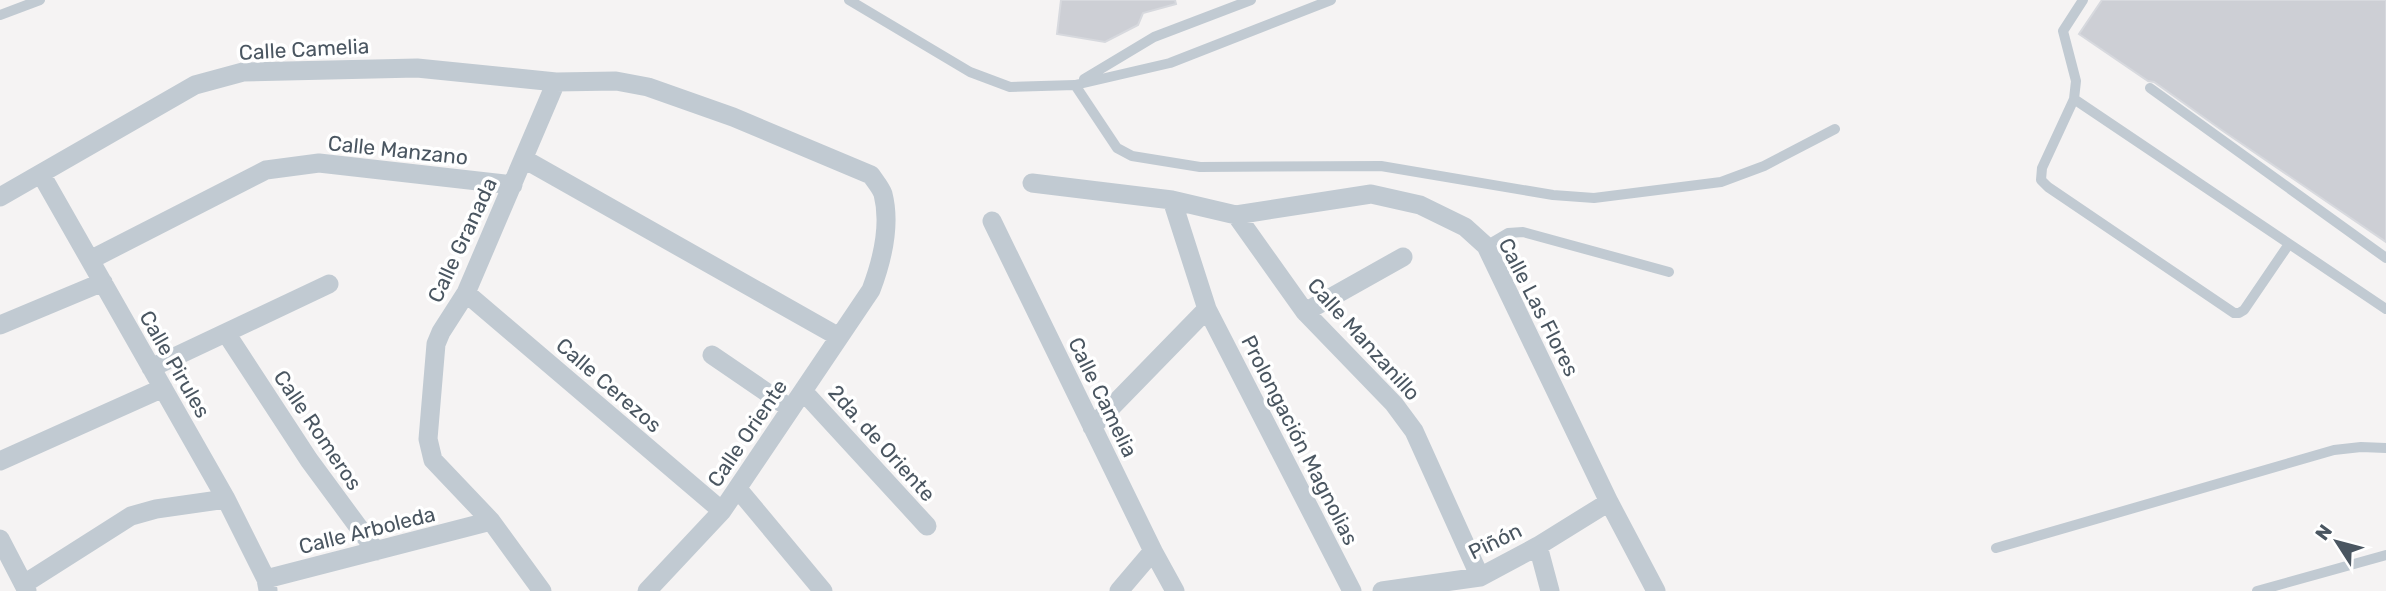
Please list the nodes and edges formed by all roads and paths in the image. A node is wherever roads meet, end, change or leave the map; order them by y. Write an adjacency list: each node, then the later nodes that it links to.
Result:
1 (40, 0): 6 (lane)
2 (849, 0): 8 (lane)
3 (1251, 0): 8 (lane)
4 (1331, 0): 8 (lane)
5 (2083, 0): 10 (lane)
6 (0, 15)
7 (556, 82): 12 (street, Calle Granada); 13 (street, Calle Camelia); 28 (street, Calle Camelia)
8 (1075, 85): 11 (lane)
9 (2150, 88): 23 (lane)
10 (2074, 99): 20 (lane); 20 (lane)
11 (1835, 129)
12 (524, 159): 15 (street, Calle Granada); 35 (street)
13 (41, 174): 16 (street, Calle Camelia); 24 (street, Calle Pirules)
14 (1032, 183): 17 (street)
15 (513, 185): 24 (street, Calle Manzano); 29 (street, Calle Granada)
16 (0, 197)
17 (1172, 200): 18 (street); 30 (street, Prolongación Magnolias)
18 (1236, 215): 21 (street, Calle Las Flores); 32 (street, Calle Manzanillo)
19 (992, 221): 41 (street, Calle Camelia)
20 (2289, 244): 31 (lane)
21 (1486, 246): 25 (lane); 46 (street, Calle Las Flores)
22 (1403, 257): 32 (street)
23 (2386, 258)
24 (90, 260): 26 (street, Calle Pirules)
25 (1669, 272)
26 (103, 282): 33 (street); 37 (street, Calle Pirules)
27 (329, 284): 34 (street)
28 (871, 290): 35 (street, Calle Oriente)
29 (466, 293): 47 (street, Calle Cerezos); 48 (street, Calle Granada)
30 (1208, 309): 41 (street); 64 (street, Prolongación Magnolias)
31 (2386, 309)
32 (1305, 312): 56 (street, Calle Manzanillo)
33 (0, 325)
34 (226, 333): 37 (street); 53 (street, Calle Romeros)
35 (839, 337): 39 (street, Calle Oriente)
36 (712, 355): 40 (street)
37 (151, 368): 38 (street, Calle Pirules)
38 (163, 388): 43 (street); 45 (street, Calle Pirules)
39 (803, 391): 40 (street, Calle Oriente); 49 (street, 2da. de Oriente)
40 (791, 409): 44 (street, Calle Oriente)
41 (1092, 427): 54 (street, Calle Camelia)
42 (2386, 448): 52 (lane)
43 (0, 461)
44 (738, 489): 47 (street, Calle Oriente); 61 (street)
45 (226, 499): 57 (street, Calle Pirules); 58 (street)
46 (1611, 506): 51 (street, Piñón); 67 (street, Calle Las Flores)
47 (722, 511): 60 (street, Calle Oriente)
48 (491, 521): 53 (street, Calle Arboleda); 59 (street, Calle Granada)
49 (927, 526)
50 (0, 539): 58 (street)
51 (1538, 546): 56 (street, Piñón); 66 (street)
52 (1996, 548)
53 (376, 551): 57 (street, Calle Arboleda)
54 (1153, 551): 62 (street); 63 (street, Calle Camelia)
55 (2386, 555): 68 (lane)
56 (1480, 577): 65 (street, Piñón)
57 (267, 585)
58 (26, 587)
59 (542, 591)
60 (647, 591)
61 (823, 591)
62 (1119, 591)
63 (1175, 591)
64 (1352, 591)
65 (1381, 591)
66 (1550, 591)
67 (1656, 591)
68 (2257, 591)

